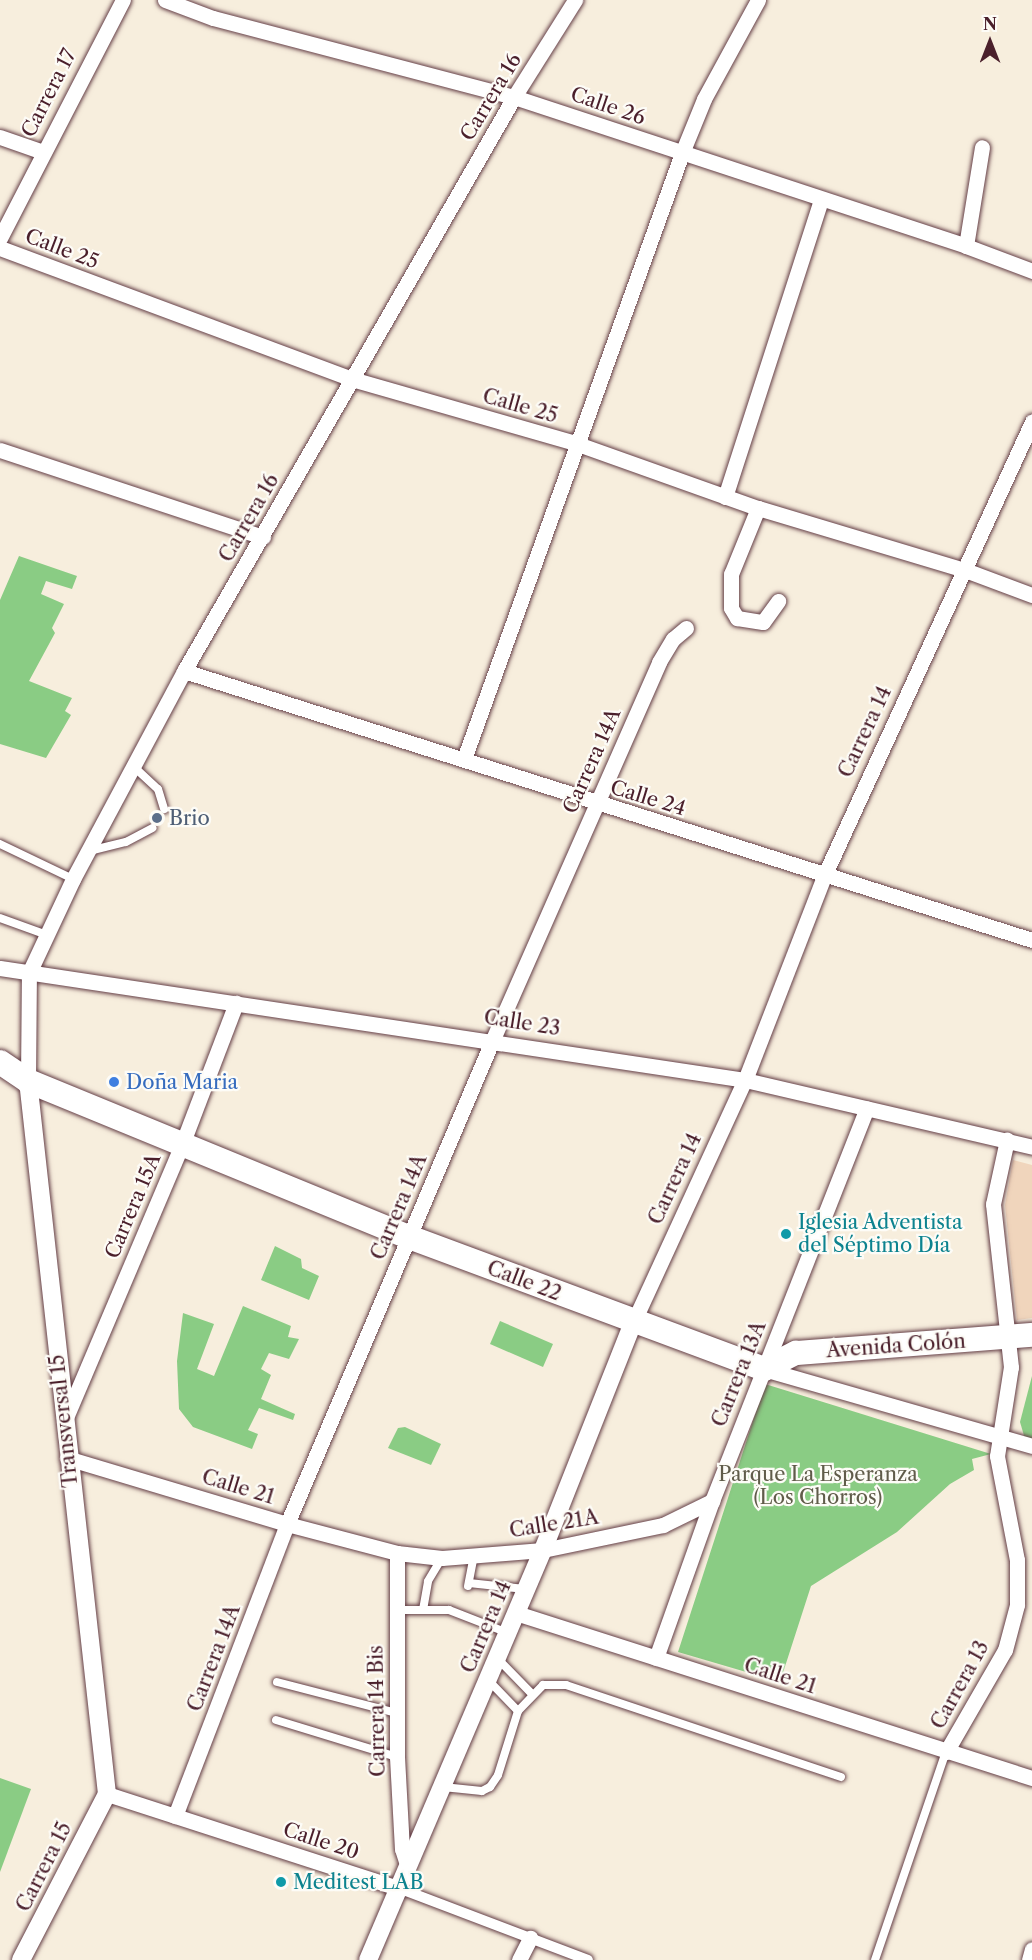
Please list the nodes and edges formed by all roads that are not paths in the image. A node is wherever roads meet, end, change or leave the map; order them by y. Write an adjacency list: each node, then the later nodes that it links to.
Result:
1 (123, 0): 8 (street, Carrera 17)
2 (165, 0): 5 (street, Calle 26)
3 (575, 0): 5 (street, Carrera 16)
4 (758, 0): 9 (street)
5 (514, 97): 9 (street, Calle 26); 15 (street, Carrera 16)
6 (0, 137): 8 (street)
7 (982, 147): 12 (street)
8 (43, 152): 11 (street, Carrera 17)
9 (682, 153): 10 (street, Calle 26); 17 (street)
10 (820, 199): 12 (street, Calle 26); 19 (street)
11 (0, 238)
12 (966, 246): 14 (street, Calle 26)
13 (0, 248): 15 (street, Calle 25)
14 (1032, 271)
15 (352, 379): 17 (street, Calle 25); 21 (street, Carrera 16)
16 (1032, 422): 22 (street, Carrera 14)
17 (575, 443): 19 (street, Calle 25); 27 (street)
18 (0, 450): 21 (street)
19 (724, 496): 20 (street, Calle 25)
20 (758, 508): 22 (street, Calle 25); 24 (street)
21 (263, 537): 26 (street, Carrera 16)
22 (965, 570): 23 (street, Calle 25); 34 (street, Carrera 14)
23 (1032, 595)
24 (778, 601)
25 (686, 628): 29 (street, Carrera 14A)
26 (184, 671): 27 (street, Calle 24); 28 (street, Carrera 16)
27 (464, 759): 29 (street, Calle 24)
28 (133, 766): 30 (lane); 33 (street, Carrera 16)
29 (595, 803): 34 (street, Calle 24); 42 (street, Carrera 14A)
30 (164, 809)
31 (153, 828): 33 (lane)
32 (0, 844): 35 (lane)
33 (88, 852): 35 (street, Carrera 16)
34 (825, 874): 38 (street, Calle 24); 44 (street, Carrera 14)
35 (73, 879): 37 (street, Carrera 16)
36 (0, 918): 37 (lane)
37 (46, 935): 40 (street, Carrera 16)
38 (1032, 940)
39 (0, 968): 40 (street, Calle 23)
40 (28, 974): 41 (street, Calle 23); 45 (street, Carrera 16)
41 (236, 1003): 42 (street, Calle 23); 48 (street, Carrera 15A)
42 (493, 1039): 44 (street, Calle 23); 50 (street, Carrera 14A)
43 (0, 1062): 45 (main road)
44 (746, 1080): 46 (street, Calle 23); 51 (street, Carrera 14)
45 (28, 1081): 48 (main road, Calle 22); 55 (street, Transversal 15)
46 (867, 1108): 47 (street, Calle 23); 54 (street, Carrera 13A)
47 (1007, 1140): 49 (street, Calle 23); 53 (street, Carrera 13)
48 (183, 1142): 50 (main road, Calle 22); 55 (street, Carrera 15A)
49 (1032, 1147)
50 (409, 1237): 51 (main road, Calle 22); 60 (street, Carrera 14A)
51 (633, 1323): 54 (main road, Calle 22); 61 (street, Carrera 14)
52 (1032, 1335): 53 (main road, Avenida Colón)
53 (1006, 1338): 54 (main road, Avenida Colón); 56 (street, Carrera 13)
54 (764, 1369): 56 (street, Calle 22); 59 (street, Carrera 13A)
55 (64, 1423): 58 (street, Transversal 15)
56 (998, 1438): 57 (street, Calle 22); 78 (street, Carrera 13)
57 (1032, 1446)
58 (67, 1458): 60 (street, Calle 21); 83 (street, Transversal 15)
59 (712, 1501): 61 (street, Calle 21A); 71 (street, Carrera 13A)
60 (287, 1524): 62 (street, Calle 21); 84 (street, Carrera 14A)
61 (543, 1550): 63 (street, Calle 21A); 65 (street, Carrera 14)
62 (397, 1553): 64 (street, Calle 21A); 66 (street, Carrera 14 Bis)
63 (474, 1556): 64 (street, Calle 21A); 65 (lane)
64 (442, 1558): 67 (lane)
65 (526, 1589): 68 (street, Carrera 14)
66 (397, 1610): 67 (lane); 76 (street, Carrera 14 Bis)
67 (423, 1611): 69 (lane)
68 (516, 1613): 69 (street, Carrera 14); 71 (street, Calle 21)
69 (508, 1632): 70 (street, Carrera 14)
70 (497, 1658): 72 (street, Carrera 14); 74 (lane)
71 (656, 1658): 78 (street, Calle 21)
72 (488, 1680): 75 (lane); 82 (street, Carrera 14)
73 (277, 1682): 76 (lane)
74 (531, 1693): 75 (lane); 80 (lane)
75 (518, 1711): 82 (lane)
76 (397, 1713): 79 (street, Carrera 14 Bis)
77 (276, 1720): 79 (lane)
78 (946, 1752): 81 (street, Calle 21); 93 (lane)
79 (397, 1757): 85 (street, Carrera 14 Bis)
80 (841, 1777)
81 (1032, 1778)
82 (443, 1787): 85 (street, Carrera 14)
83 (106, 1794): 84 (street, Calle 20); 89 (street, Carrera 15)
84 (176, 1816): 86 (street, Calle 20)
85 (408, 1867): 86 (street, Carrera 14)
86 (401, 1889): 87 (street, Calle 20); 90 (street, Carrera 14)
87 (530, 1938): 91 (street); 92 (street, Calle 20)
88 (1032, 1949): 94 (street)
89 (21, 1960)
90 (368, 1960)
91 (519, 1960)
92 (588, 1960)
93 (875, 1960)
94 (1029, 1960)

